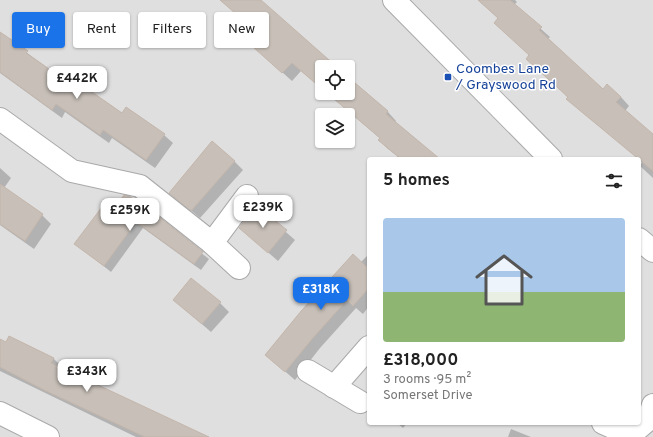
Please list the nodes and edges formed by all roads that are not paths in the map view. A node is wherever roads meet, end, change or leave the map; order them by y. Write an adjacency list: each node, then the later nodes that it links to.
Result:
1 (394, 0): 3 (street)
2 (0, 119): 6 (street)
3 (542, 156)
4 (247, 196): 6 (street)
5 (641, 241): 7 (street)
6 (212, 243): 8 (street)
7 (653, 251)
8 (239, 268)
9 (367, 349): 11 (street)
10 (308, 371): 11 (street)
11 (334, 387): 12 (street)
12 (360, 402)
13 (653, 405): 15 (street)
14 (0, 413): 16 (street)
15 (608, 425)
16 (48, 437)

